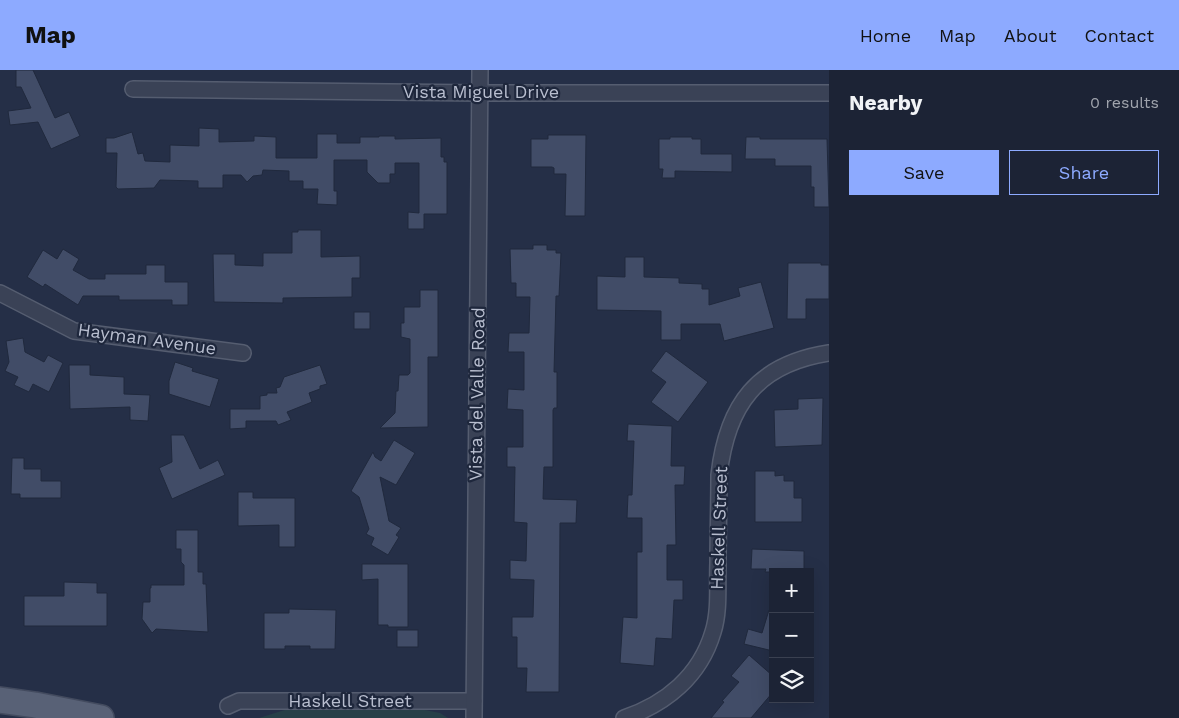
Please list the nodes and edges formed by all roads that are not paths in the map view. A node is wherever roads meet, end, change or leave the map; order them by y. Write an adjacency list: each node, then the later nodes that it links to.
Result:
1 (480, 70): 4 (street, Vista del Valle Road)
2 (133, 89): 4 (street, Vista Miguel Drive)
3 (829, 92): 4 (street, Vista Miguel Drive)
4 (480, 93): 9 (street, Vista del Valle Road)
5 (0, 293): 6 (street, Hayman Avenue)
6 (243, 353)
7 (829, 353): 13 (street, Haskell Street)
8 (0, 700): 11 (main road)
9 (474, 701): 10 (street, Haskell Street); 12 (street, Vista del Valle Road)
10 (228, 706)
11 (101, 718)
12 (474, 718)
13 (624, 718)

